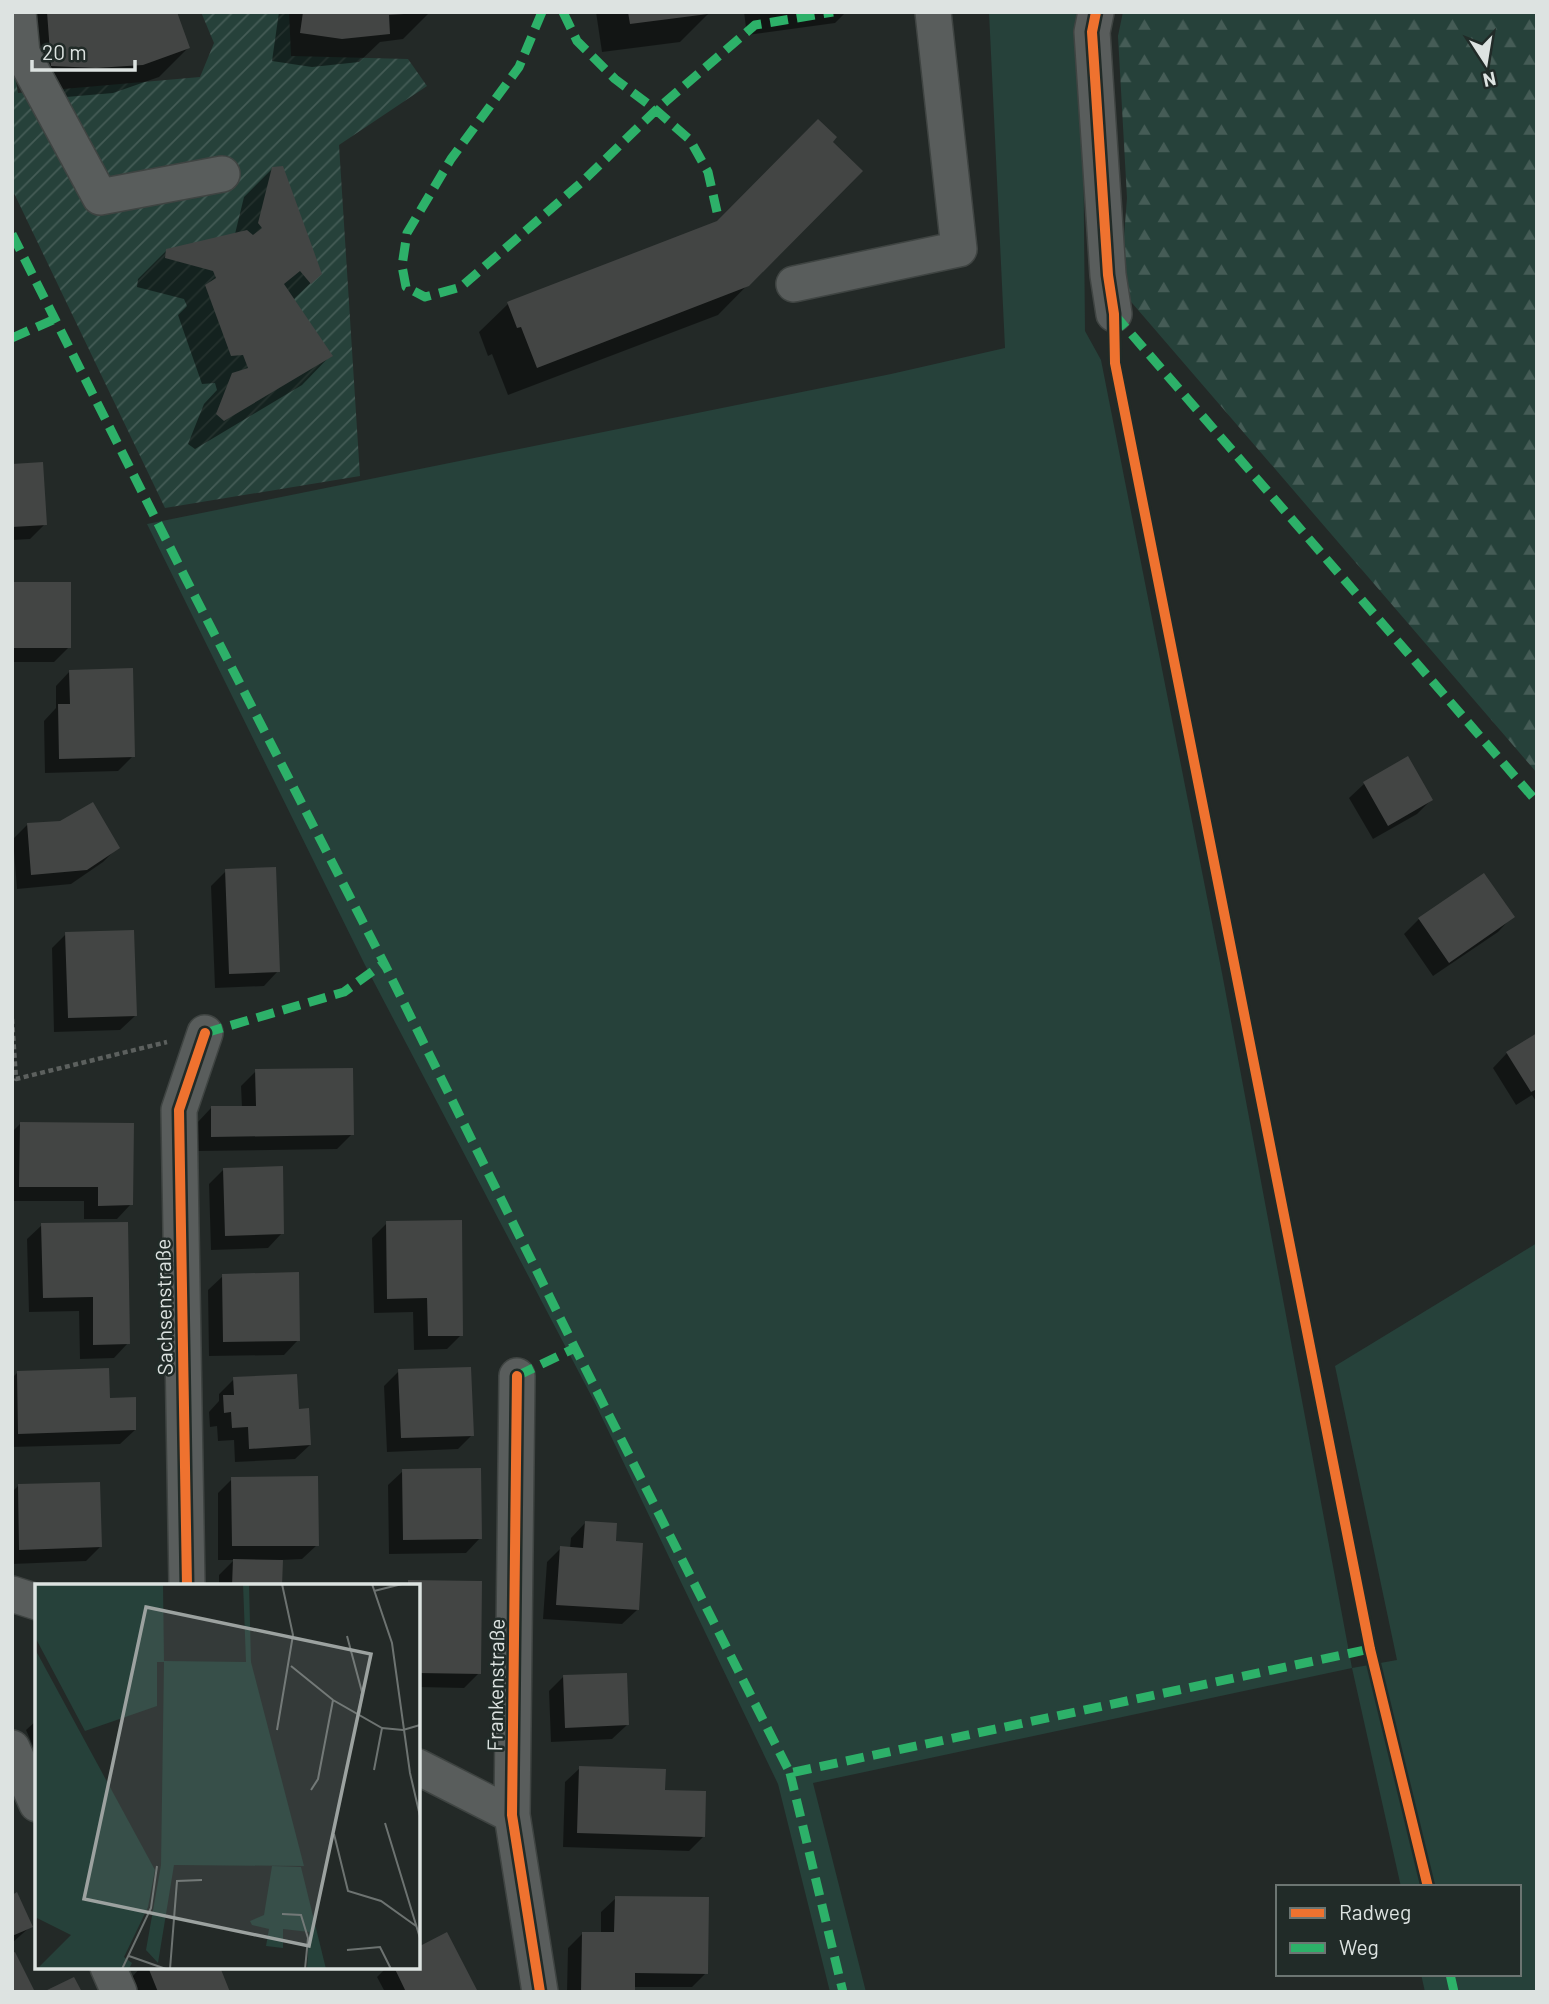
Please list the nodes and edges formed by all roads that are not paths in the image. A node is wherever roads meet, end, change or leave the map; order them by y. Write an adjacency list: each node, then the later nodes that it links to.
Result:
1 (18, 12): 4 (street)
2 (933, 12): 5 (street)
3 (1096, 12): 6 (street)
4 (222, 174)
5 (794, 285)
6 (1114, 314)
7 (205, 1033): 9 (street, Sachsenstraße)
8 (517, 1376): 15 (street, Frankenstraße)
9 (187, 1584)
10 (12, 1594): 11 (street)
11 (35, 1601)
12 (12, 1748): 14 (street)
13 (420, 1769): 15 (street)
14 (35, 1800)
15 (512, 1815): 18 (street, Frankenstraße)
16 (109, 1969): 17 (street)
17 (119, 1992)
18 (540, 1992)

